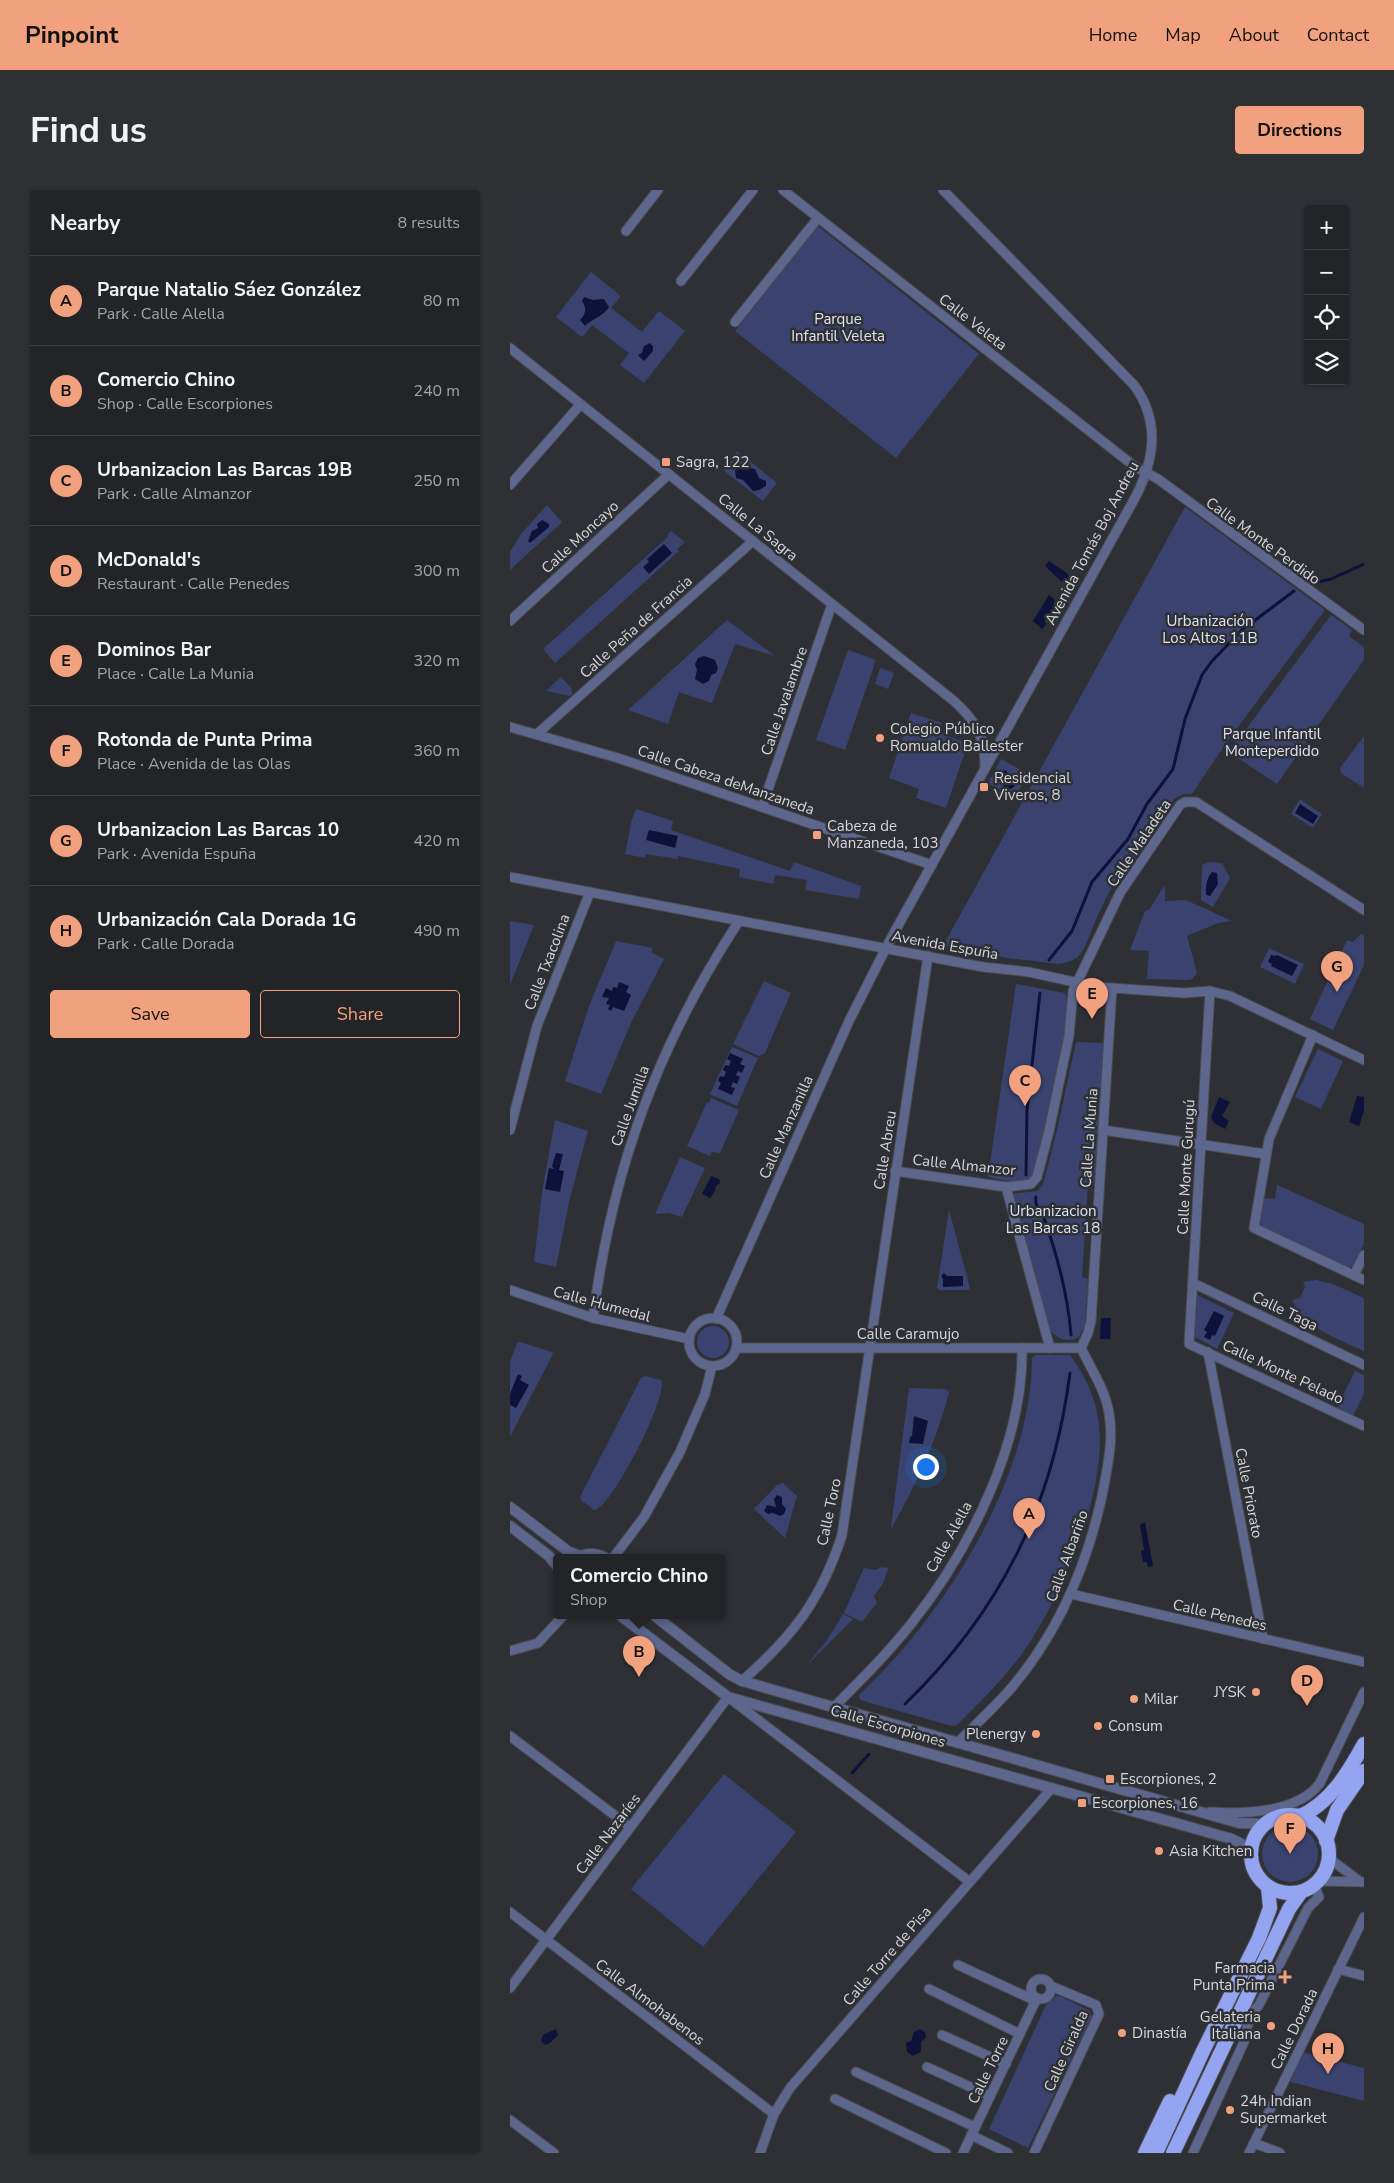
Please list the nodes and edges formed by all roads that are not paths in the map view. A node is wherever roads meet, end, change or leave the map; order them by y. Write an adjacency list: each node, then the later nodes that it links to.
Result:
1 (658, 190): 6 (street)
2 (753, 190): 7 (street)
3 (783, 190): 5 (street, Calle Veleta)
4 (942, 190): 11 (street, Avenida Tomás Boj Andreu)
5 (818, 218): 8 (street); 11 (street, Calle Veleta)
6 (626, 231)
7 (681, 281)
8 (735, 322)
9 (510, 348): 10 (street, Calle La Sagra)
10 (580, 405): 12 (street, Calle La Sagra); 13 (street)
11 (1146, 473): 17 (street, Calle Monte Perdido); 20 (street, Avenida Tomás Boj Andreu)
12 (669, 474): 14 (street, Calle La Sagra); 16 (street, Calle Moncayo)
13 (510, 485)
14 (753, 541): 15 (street, Calle La Sagra); 19 (street, Calle Peña de Francia)
15 (832, 604): 21 (street, Calle La Sagra); 23 (street, Calle Javalambre)
16 (510, 620)
17 (1364, 630)
18 (510, 727): 19 (street, Calle Cabeza deManzaneda)
19 (537, 734): 23 (street, Calle Cabeza deManzaneda)
20 (1004, 734): 21 (street); 22 (street, Avenida Tomás Boj Andreu)
21 (981, 736): 22 (street, Calle La Sagra)
22 (985, 769): 24 (street, Avenida Tomás Boj Andreu)
23 (762, 807): 24 (street, Calle Cabeza deManzaneda)
24 (932, 865): 29 (street, Avenida Tomás Boj Andreu)
25 (510, 877): 26 (street, Avenida Espuña)
26 (590, 892): 28 (street, Avenida Espuña); 36 (street, Calle Txacolina)
27 (1364, 910): 31 (street, Calle Maladeta)
28 (739, 920): 29 (street, Avenida Espuña); 47 (street, Calle Jumilla)
29 (886, 948): 30 (street, Avenida Espuña); 48 (street, Calle Manzanilla)
30 (928, 956): 31 (street, Avenida Espuña); 40 (street, Calle Abreu)
31 (1078, 982): 32 (street, Avenida Espuña); 41 (street, Calle Almanzor)
32 (1112, 988): 33 (street, Avenida Espuña); 37 (street, Calle La Munia)
33 (1210, 991): 34 (street, Avenida Espuña); 38 (street, Calle Monte Gurugú)
34 (1313, 1035): 35 (street, Avenida Espuña); 39 (street)
35 (1364, 1060)
36 (510, 1130)
37 (1103, 1130): 38 (street); 55 (street, Calle La Munia)
38 (1202, 1145): 39 (street); 45 (street, Calle Monte Gurugú)
39 (1265, 1154): 43 (street)
40 (895, 1171): 41 (street, Calle Almanzor); 52 (street, Calle Abreu)
41 (1006, 1187): 54 (street)
42 (1364, 1255): 43 (street)
43 (1354, 1275): 44 (street)
44 (1364, 1280)
45 (1193, 1283): 50 (street, Calle Monte Gurugú); 57 (street, Calle Taga)
46 (510, 1290): 47 (street, Calle Humedal)
47 (593, 1318): 49 (street, Calle Humedal)
48 (716, 1319): 49 (street); 51 (street)
49 (689, 1339): 58 (street)
50 (1189, 1344): 56 (street, Calle Monte Pelado)
51 (736, 1348): 52 (street, Calle Caramujo); 58 (street)
52 (869, 1348): 53 (street, Calle Caramujo); 72 (street, Calle Toro)
53 (1022, 1348): 54 (street, Calle Caramujo); 75 (street, Calle Alella)
54 (1050, 1348): 55 (street, Calle Caramujo)
55 (1081, 1348): 65 (street, Calle Albariño)
56 (1208, 1352): 59 (street, Calle Monte Pelado); 69 (street, Calle Priorato)
57 (1364, 1365)
58 (712, 1366): 63 (street)
59 (1364, 1426)
60 (510, 1507): 62 (street)
61 (510, 1526): 64 (street)
62 (573, 1554)
63 (616, 1554)
64 (553, 1561)
65 (1070, 1594): 69 (street, Calle Penedes); 77 (street, Calle Albariño)
66 (560, 1619): 70 (street)
67 (625, 1619): 74 (street, Calle Escorpiones)
68 (659, 1619): 72 (street, Calle Escorpiones)
69 (1263, 1640): 71 (street, Calle Penedes)
70 (510, 1651)
71 (1364, 1662)
72 (742, 1680): 75 (street, Calle Escorpiones)
73 (1364, 1692): 81 (street)
74 (728, 1697): 80 (street, Calle Escorpiones); 84 (street, Calle Nazaríes); 88 (street)
75 (834, 1707): 77 (street, Calle Escorpiones)
76 (510, 1736): 84 (street)
77 (958, 1743): 81 (street, Calle Escorpiones)
78 (1364, 1744): 82 (highway)
79 (1364, 1771): 85 (highway)
80 (1052, 1788): 86 (street, Calle Escorpiones); 88 (street, Calle Torre de Pisa)
81 (1197, 1812): 83 (street, Calle Escorpiones)
82 (1298, 1816): 83 (highway); 85 (highway)
83 (1266, 1824): 86 (highway)
84 (630, 1828): 95 (street, Calle Nazaríes)
85 (1326, 1841): 87 (highway)
86 (1251, 1854): 91 (highway)
87 (1329, 1855): 89 (street); 90 (highway)
88 (970, 1882): 111 (street, Calle Torre de Pisa)
89 (1362, 1882): 90 (street)
90 (1316, 1883): 92 (highway); 124 (street)
91 (1268, 1887): 92 (highway); 105 (highway)
92 (1301, 1892): 123 (highway)
93 (510, 1912): 95 (street, Calle Almohabenos)
94 (1364, 1917): 97 (street, Calle Dorada)
95 (546, 1940): 100 (street, Calle Nazaríes); 111 (street, Calle Almohabenos)
96 (958, 1965): 102 (street)
97 (1338, 1969): 98 (street); 114 (street, Calle Dorada)
98 (1364, 1976)
99 (1051, 1986): 102 (street); 102 (street); 120 (street, Calle Giralda)
100 (510, 1988)
101 (929, 1989): 103 (street)
102 (1037, 2000): 103 (street, Calle Torre)
103 (1020, 2034): 106 (street, Calle Torre)
104 (942, 2036): 106 (street)
105 (1203, 2051): 121 (highway); 122 (highway)
106 (1006, 2064): 109 (street, Calle Torre)
107 (926, 2067): 109 (street)
108 (856, 2072): 113 (street)
109 (990, 2096): 113 (street, Calle Torre)
110 (835, 2099): 117 (street)
111 (774, 2114): 116 (street, Calle Torre de Pisa)
112 (510, 2120): 115 (street)
113 (973, 2131): 118 (street, Calle Torre); 119 (street)
114 (1254, 2143): 125 (street, Calle Dorada); 126 (street)
115 (554, 2153)
116 (760, 2153)
117 (946, 2153)
118 (963, 2153)
119 (1008, 2153)
120 (1034, 2153)
121 (1145, 2153)
122 (1156, 2153)
123 (1173, 2153)
124 (1193, 2153)
125 (1249, 2153)
126 (1280, 2153)

